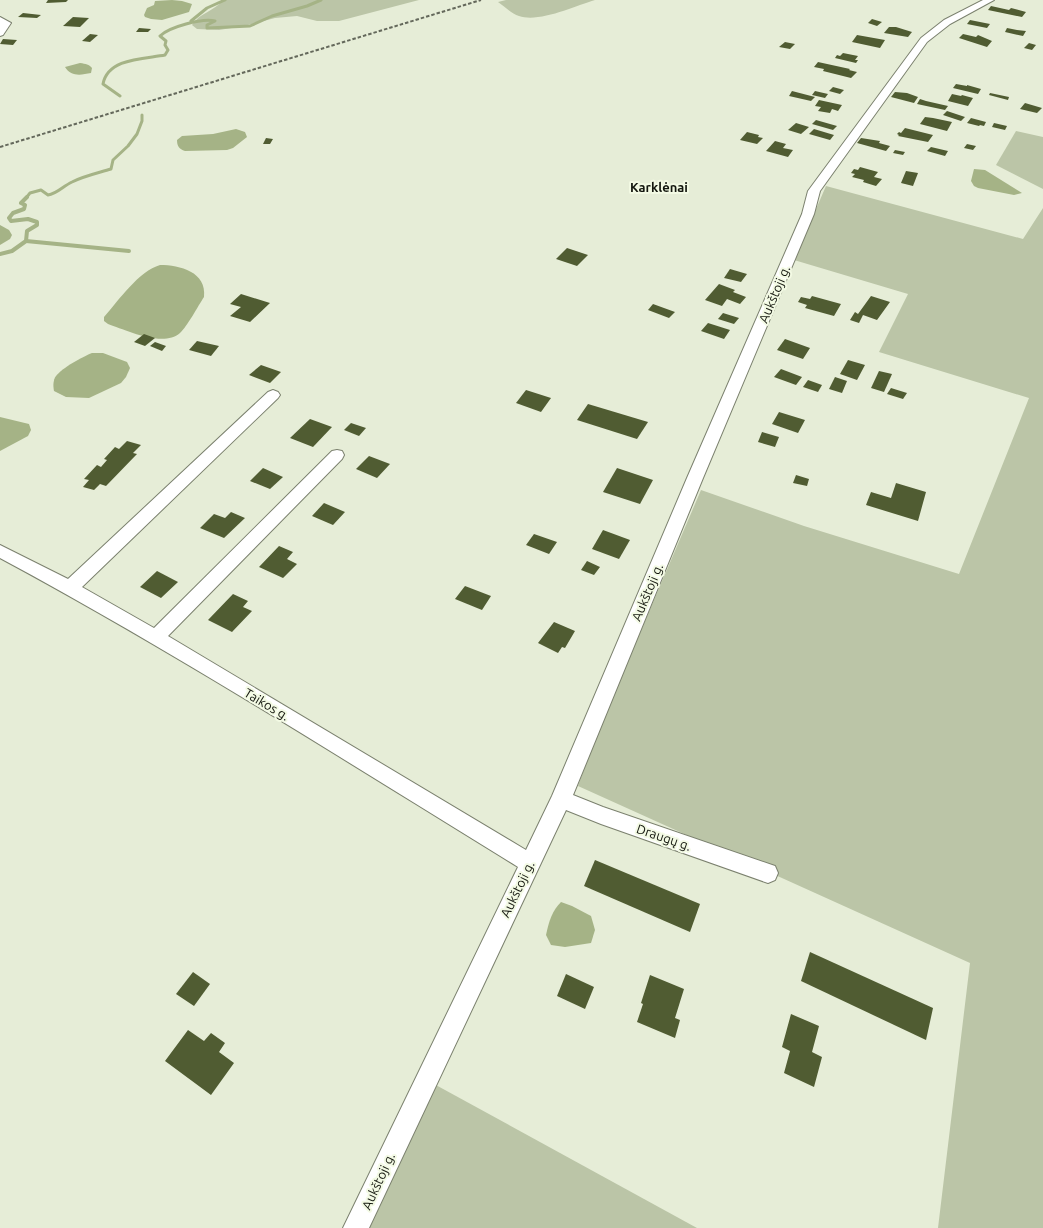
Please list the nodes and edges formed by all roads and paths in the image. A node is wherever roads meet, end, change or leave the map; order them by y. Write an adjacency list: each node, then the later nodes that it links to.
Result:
1 (990, 0): 9 (street, Aukštoji g.)
2 (0, 20): 3 (street)
3 (0, 33)
4 (273, 395): 7 (street)
5 (337, 455): 8 (street)
6 (0, 551): 7 (street, Taikos g.)
7 (70, 588): 8 (street, Taikos g.)
8 (156, 637): 10 (street, Taikos g.)
9 (561, 799): 10 (street, Aukštoji g.); 11 (street, Draugų g.)
10 (530, 863): 12 (street, Aukštoji g.)
11 (768, 873)
12 (356, 1228)

